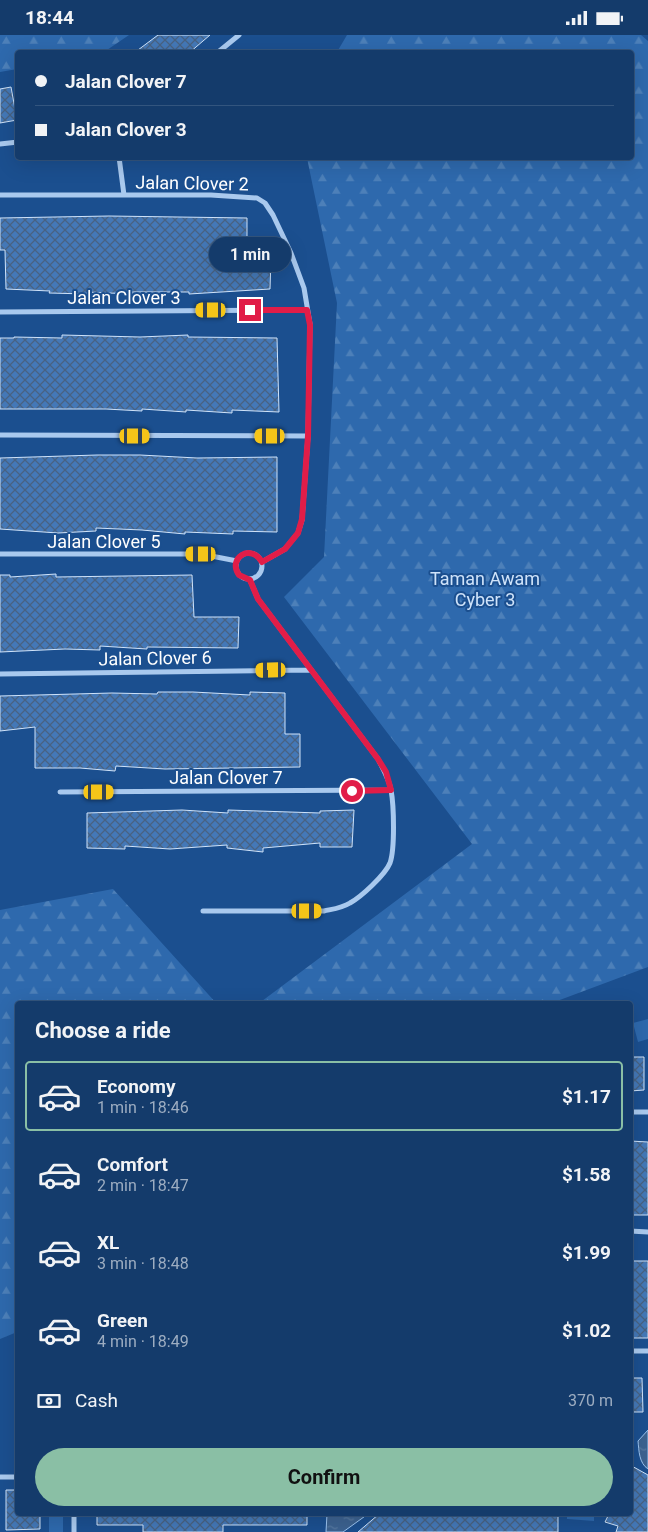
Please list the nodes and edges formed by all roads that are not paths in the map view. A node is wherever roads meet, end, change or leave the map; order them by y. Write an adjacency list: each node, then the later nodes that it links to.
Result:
1 (239, 35): 2 (street)
2 (221, 50)
3 (15, 142): 4 (street)
4 (0, 145)
5 (119, 160): 7 (street)
6 (0, 195): 7 (street, Jalan Clover 2)
7 (124, 195): 8 (street, Jalan Clover 2)
8 (307, 310): 9 (street, Jalan Clover 3); 11 (street, Jalan Clover 2)
9 (0, 312)
10 (0, 435): 11 (street)
11 (308, 436): 14 (street, Jalan Clover 2)
12 (0, 554): 13 (street, Jalan Clover 5)
13 (237, 561): 14 (street); 15 (street)
14 (262, 562): 15 (street)
15 (250, 580): 16 (street)
16 (310, 670): 17 (street, Jalan Clover 6); 18 (street)
17 (0, 674)
18 (391, 790): 19 (street, Jalan Clover 7); 20 (street)
19 (60, 792)
20 (203, 911)
21 (633, 1111): 22 (street)
22 (648, 1112)
23 (633, 1231): 24 (street)
24 (648, 1232)
25 (633, 1351): 26 (street)
26 (648, 1351)
27 (0, 1477): 28 (street)
28 (15, 1477)
29 (74, 1516): 30 (street)
30 (74, 1532)

